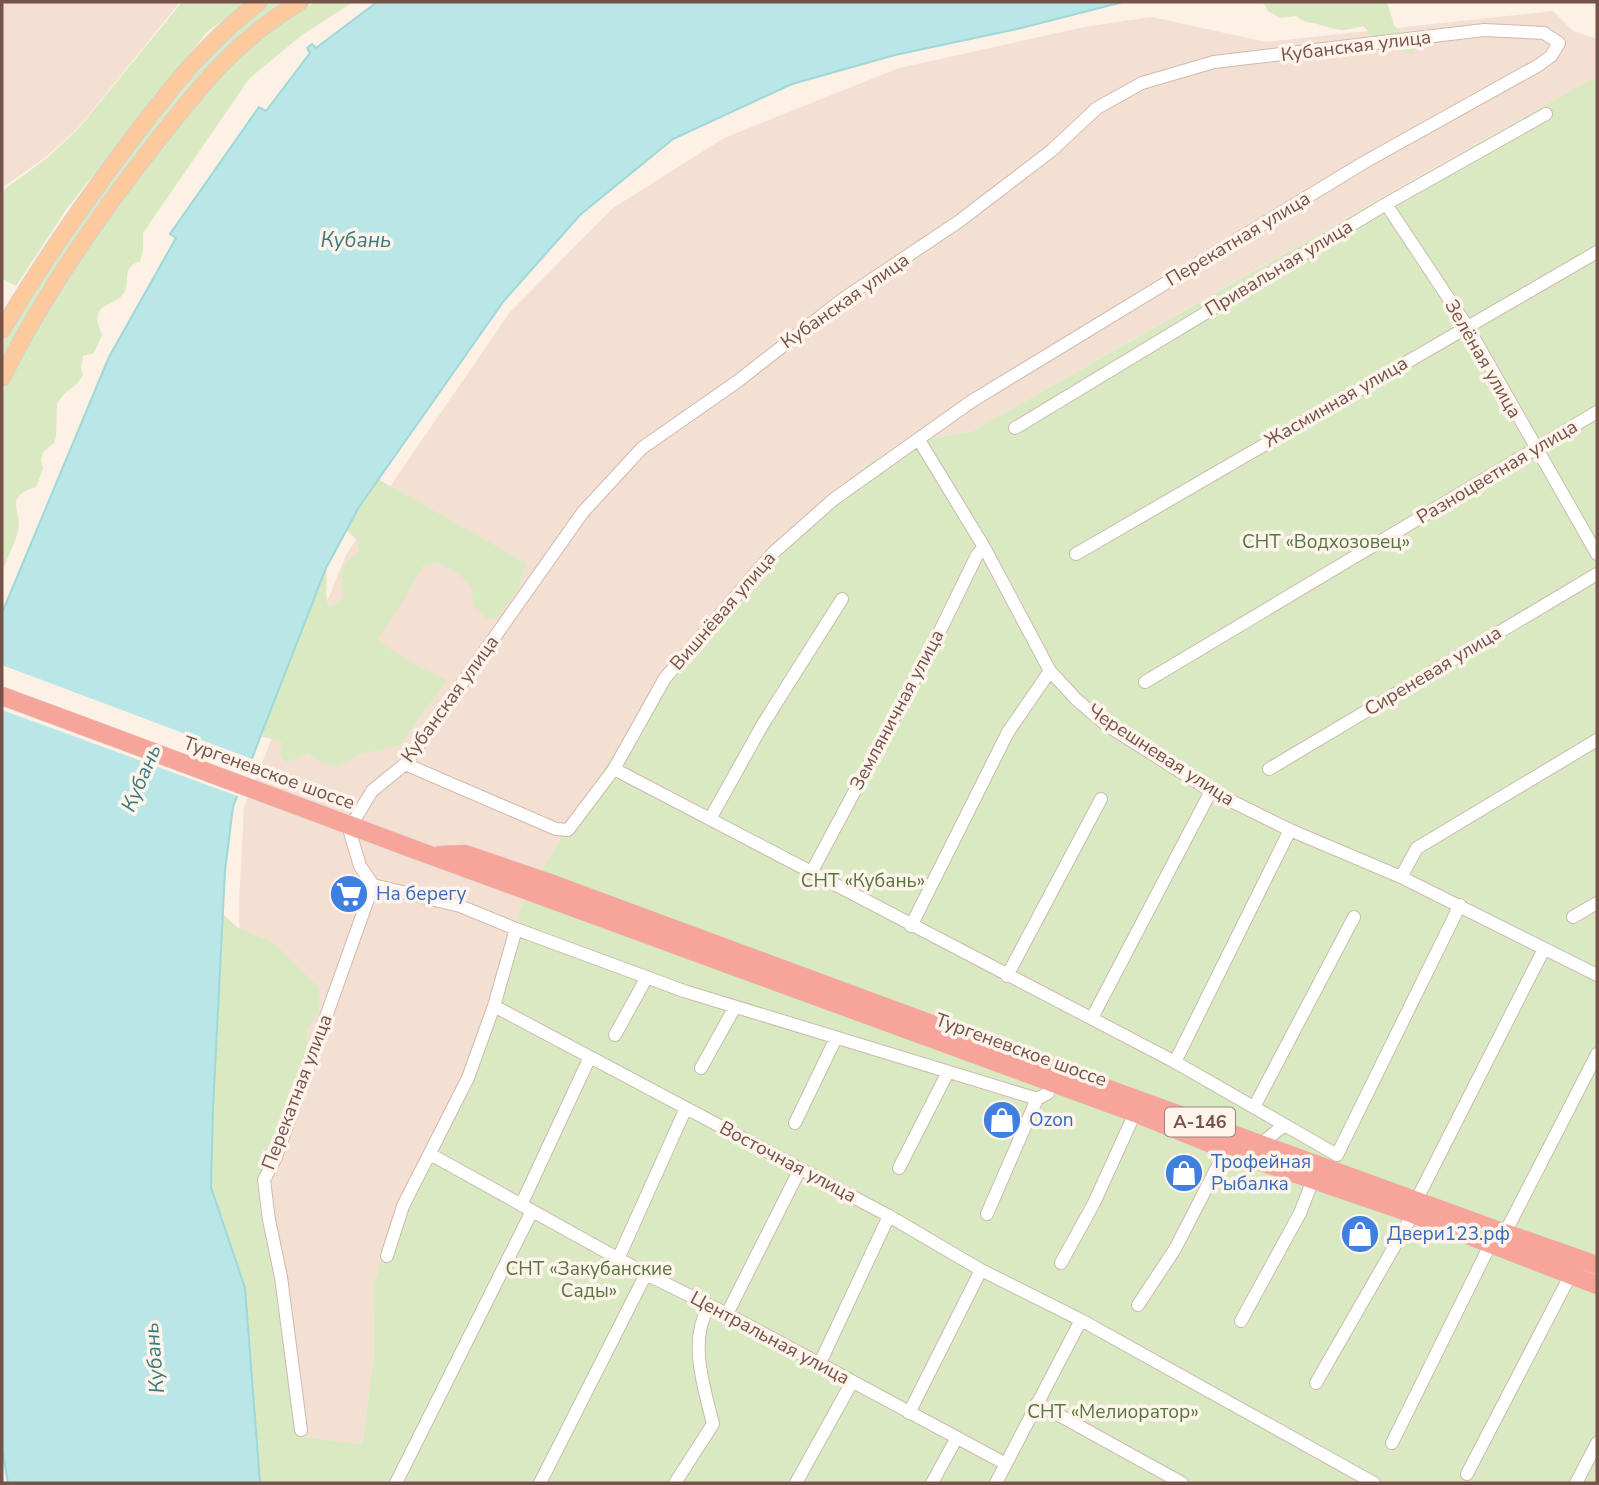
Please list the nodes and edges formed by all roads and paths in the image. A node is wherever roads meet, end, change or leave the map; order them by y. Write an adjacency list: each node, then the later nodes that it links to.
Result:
1 (259, 2): 8 (main road)
2 (300, 2): 9 (main road)
3 (1559, 43): 12 (street, Перекатная улица); 23 (street, Кубанская улица)
4 (1546, 114): 5 (street, Привальная улица)
5 (1386, 204): 7 (street, Зелёная улица); 11 (street, Привальная улица)
6 (1597, 252): 7 (street, Жасминная улица)
7 (1467, 327): 13 (street, Зелёная улица); 15 (street, Жасминная улица)
8 (2, 330)
9 (2, 378)
10 (1597, 412): 13 (street, Разноцветная улица)
11 (1016, 428)
12 (917, 441): 14 (street, Черешневая улица); 24 (street, Вишнёвая улица)
13 (1535, 449): 16 (street, Зелёная улица); 20 (street, Разноцветная улица)
14 (984, 547): 19 (street, Черешневая улица); 31 (street, Земляничная улица)
15 (1076, 554)
16 (1597, 554)
17 (1597, 574): 25 (street, Сиреневая улица)
18 (842, 599): 28 (street)
19 (1050, 671): 26 (street, Черешневая улица); 38 (street)
20 (1145, 682)
21 (2, 696): 30 (highway, Тургеневское шоссе, bridge)
22 (1597, 740): 32 (street)
23 (405, 764): 24 (street, Вишнёвая улица); 33 (street, Кубанская улица)
24 (614, 769): 28 (street)
25 (1269, 769)
26 (1211, 791): 29 (street, Черешневая улица); 46 (street)
27 (1101, 799): 42 (street)
28 (710, 819): 31 (street)
29 (1290, 830): 32 (street, Черешневая улица); 51 (street)
30 (423, 852): 54 (highway, Тургеневское шоссе); 55 (highway, Тургеневское шоссе)
31 (811, 873): 38 (street)
32 (1401, 877): 35 (street, Черешневая улица)
33 (373, 885): 39 (street); 91 (street, Перекатная улица)
34 (1597, 903): 37 (street)
35 (1460, 905): 40 (street, Черешневая улица); 61 (street)
36 (1354, 917): 57 (street)
37 (1573, 917)
38 (911, 926): 42 (street)
39 (516, 929): 43 (street); 44 (street)
40 (1544, 949): 41 (street, Черешневая улица); 68 (street)
41 (1597, 975)
42 (1007, 976): 46 (street)
43 (647, 977): 45 (street); 47 (street)
44 (494, 1006): 50 (street, Восточная улица); 64 (street)
45 (735, 1006): 48 (street); 52 (street)
46 (1092, 1018): 51 (street)
47 (615, 1035)
48 (836, 1038): 53 (street); 60 (street)
49 (1597, 1054): 72 (street)
50 (590, 1057): 58 (street, Восточная улица); 69 (street)
51 (1175, 1062): 57 (street)
52 (701, 1068)
53 (948, 1072): 56 (street); 66 (street)
54 (1051, 1084): 55 (highway, Тургеневское шоссе); 56 (street)
55 (1075, 1084): 59 (highway, Тургеневское шоссе / А-146); 62 (highway, Тургеневское шоссе / А-146)
56 (1037, 1099): 70 (street)
57 (1254, 1107): 61 (street)
58 (685, 1108): 65 (street, Восточная улица); 74 (street)
59 (1135, 1113): 63 (highway, Тургеневское шоссе / А-146); 76 (street)
60 (795, 1123)
61 (1284, 1125): 62 (street); 67 (street)
62 (1261, 1144): 67 (highway, Тургеневское шоссе / А-146)
63 (1226, 1150): 67 (highway, Тургеневское шоссе / А-146); 81 (street)
64 (434, 1157): 69 (street, Центральная улица); 73 (street)
65 (800, 1168): 71 (street, Восточная улица); 83 (street)
66 (899, 1168)
67 (1317, 1173): 68 (highway, Тургеневское шоссе / А-146); 85 (street)
68 (1414, 1207): 72 (highway, Тургеневское шоссе / А-146); 88 (street)
69 (527, 1208): 74 (street, Центральная улица); 97 (street)
70 (987, 1214)
71 (889, 1216): 77 (street, Восточная улица); 86 (street)
72 (1497, 1239): 75 (highway, Тургеневское шоссе / А-146); 79 (highway, Тургеневское шоссе / А-146); 93 (street)
73 (387, 1256)
74 (618, 1259): 78 (street, Центральная улица)
75 (1595, 1259)
76 (1061, 1263)
77 (981, 1270): 84 (street, Восточная улица); 90 (street)
78 (646, 1274): 82 (street, Центральная улица); 98 (street)
79 (1571, 1275): 80 (highway, Тургеневское шоссе / А-146); 96 (street)
80 (1597, 1285)
81 (1138, 1305)
82 (709, 1306): 83 (street, Центральная улица); 99 (street)
83 (727, 1314): 86 (street, Центральная улица)
84 (1081, 1320): 89 (street); 104 (street, Восточная улица)
85 (1241, 1321)
86 (819, 1365): 87 (street, Центральная улица)
87 (852, 1382): 90 (street, Центральная улица); 100 (street)
88 (1316, 1383)
89 (1037, 1403): 95 (street); 103 (street)
90 (909, 1413): 92 (street, Центральная улица)
91 (301, 1430)
92 (956, 1439): 95 (street, Центральная улица); 101 (street)
93 (1392, 1443)
94 (1597, 1443): 105 (street)
95 (1006, 1464): 102 (street)
96 (1467, 1474)
97 (396, 1483)
98 (540, 1483)
99 (676, 1483)
100 (796, 1483)
101 (932, 1483)
102 (996, 1483)
103 (1182, 1483)
104 (1374, 1483)
105 (1576, 1483)

